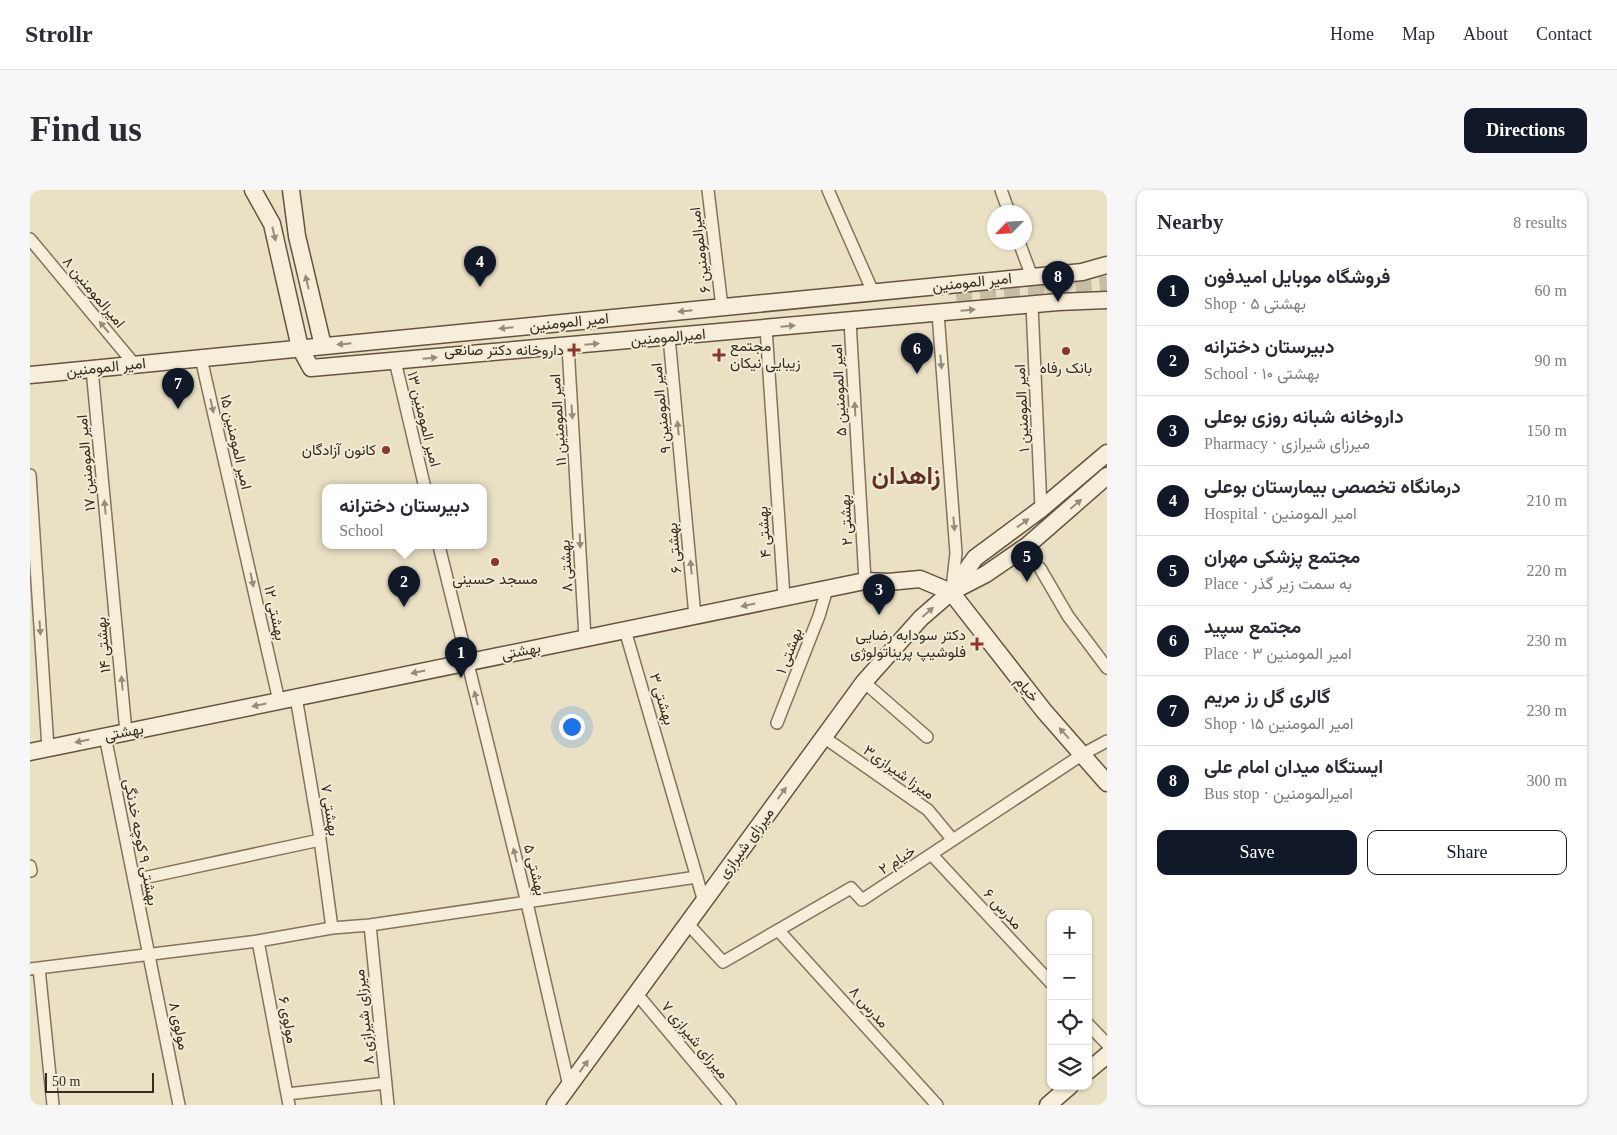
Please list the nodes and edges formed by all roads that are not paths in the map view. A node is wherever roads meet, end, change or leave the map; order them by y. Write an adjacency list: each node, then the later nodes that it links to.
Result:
1 (253, 190): 23 (main road, one-way to 23)
2 (291, 190): 21 (main road, one-way to 2)
3 (708, 190): 16 (street, امیرالمومنین ۶)
4 (828, 190): 11 (street)
5 (1000, 190): 6 (street)
6 (1006, 205)
7 (30, 239): 26 (street, امیرالمومنین ۸, one-way to 7)
8 (1023, 250): 10 (street)
9 (1107, 265): 10 (main road, امیر المومنین)
10 (1032, 277): 11 (main road, امیر المومنین)
11 (873, 292): 14 (main road, امیر المومنین)
12 (956, 295): 14 (main road)
13 (1107, 300): 15 (main road, امیرالمومنین)
14 (743, 305): 16 (main road, امیر المومنین)
15 (1032, 305): 17 (main road, امیرالمومنین, one-way to 15); 36 (street, امیر المومنین ۱)
16 (722, 307): 21 (main road, امیر المومنین, one-way to 21)
17 (938, 313): 18 (main road, امیرالمومنین); 43 (street, one-way to 43)
18 (850, 321): 19 (main road, امیرالمومنین, one-way to 18); 30 (street, امیر المومنین ۵, one-way to 18)
19 (766, 328): 20 (main road, امیرالمومنین); 44 (street, بهشتی ۴)
20 (669, 337): 22 (main road, امیرالمومنین, one-way to 20); 33 (street, امیر المومنین ۹, one-way to 20)
21 (323, 346): 23 (main road, امیر المومنین)
22 (568, 346): 25 (main road, امیرالمومنین, one-way to 22); 35 (street, امیر المومنین ۱۱, one-way to 35)
23 (300, 348): 24 (main road, امیر المومنین); 25 (main road, امیرالمومنین)
24 (201, 358): 26 (main road, امیر المومنین); 37 (street, امیر المومنین ۱۵, one-way to 37)
25 (395, 361): 34 (street, امیر المومنین ۱۳)
26 (135, 365): 27 (main road, امیر المومنین)
27 (92, 369): 28 (main road, امیر المومنین); 39 (street, امیر المومنین ۱۷, one-way to 27)
28 (30, 375)
29 (1107, 453): 36 (main road)
30 (858, 458): 41 (street, بهشتی ۲)
31 (30, 475): 59 (street, one-way to 59)
32 (1107, 476): 43 (main road, one-way to 32)
33 (683, 477): 45 (street, بهشتی ۶, one-way to 33)
34 (425, 484)
35 (577, 492): 47 (street, بهشتی ۸, one-way to 47)
36 (1041, 509): 43 (main road, one-way to 36)
37 (241, 532): 52 (street, بهشتی ۱۲, one-way to 52)
38 (440, 549): 48 (street, بهشتی ۵)
39 (110, 555): 54 (street, بهشتی ۱۴, one-way to 39)
40 (1040, 568): 49 (street)
41 (865, 581): 42 (main road, بهشتی); 43 (main road, بهشتی)
42 (827, 589): 44 (main road, بهشتی); 53 (street, بهشتی ۱)
43 (951, 592): 50 (main road, میرزای شیرازی, one-way to 43); 61 (main road, خیام, one-way to 43)
44 (784, 598): 45 (main road, بهشتی, one-way to 45)
45 (695, 616): 46 (main road, بهشتی)
46 (625, 630): 47 (main road, بهشتی); 66 (street, بهشتی ۳)
47 (585, 638): 48 (main road, بهشتی)
48 (467, 662): 51 (main road, بهشتی, one-way to 51); 69 (street, بهشتی ۵, one-way to 48)
49 (1107, 668)
50 (864, 682): 56 (main road, میرزای شیرازی); 57 (street)
51 (296, 697): 52 (main road, بهشتی); 64 (street, بهشتی ۷)
52 (279, 701): 54 (main road, بهشتی, one-way to 54)
53 (777, 723)
54 (126, 732): 55 (main road, بهشتی)
55 (104, 736): 59 (main road, بهشتی, one-way to 59); 67 (street, بهشتی ۹ کوچه خدنگی)
56 (822, 736): 63 (street, میرزا شیرازی۳); 68 (main road, میرزای شیرازی, one-way to 56)
57 (927, 737)
58 (1107, 741): 61 (street, خیام ۲)
59 (48, 748): 60 (main road, بهشتی)
60 (30, 752)
61 (1083, 754): 62 (main road, خیام); 63 (street, خیام ۲)
62 (1107, 783)
63 (952, 838): 65 (street, خیام ۲)
64 (320, 840): 67 (street); 72 (street, بهشتی ۷)
65 (932, 855): 73 (street, خیام ۲); 77 (street, مدرس ۶)
66 (697, 877): 68 (street, بهشتی ۳); 69 (street)
67 (134, 880): 75 (street, بهشتی ۹ کوچه خدنگی)
68 (704, 902): 70 (main road, میرزای شیرازی)
69 (527, 903): 71 (street); 84 (street, بهشتی ۵)
70 (688, 924): 73 (street, خیام ۲); 78 (main road, میرزای شیرازی)
71 (370, 926): 72 (street); 83 (street, میرزای شیرازی ۸)
72 (332, 928): 74 (street)
73 (778, 930): 92 (street, مدرس ۸)
74 (258, 941): 75 (street); 86 (street, مولوی ۶)
75 (148, 953): 76 (street); 88 (street, مولوی ۸)
76 (34, 969): 87 (street)
77 (1047, 979)
78 (637, 994): 84 (main road, میرزای شیرازی, one-way to 78); 91 (street, میرزای شیرازی ۷)
79 (1092, 1028): 80 (street)
80 (1107, 1044)
81 (1107, 1055): 82 (main road)
82 (1092, 1068)
83 (386, 1083): 86 (street); 89 (street, میرزای شیرازی ۸)
84 (569, 1086): 90 (main road, میرزای شیرازی)
85 (1065, 1090): 93 (main road)
86 (288, 1099)
87 (53, 1105)
88 (179, 1105)
89 (388, 1105)
90 (555, 1105)
91 (730, 1105)
92 (937, 1105)
93 (1048, 1105)

